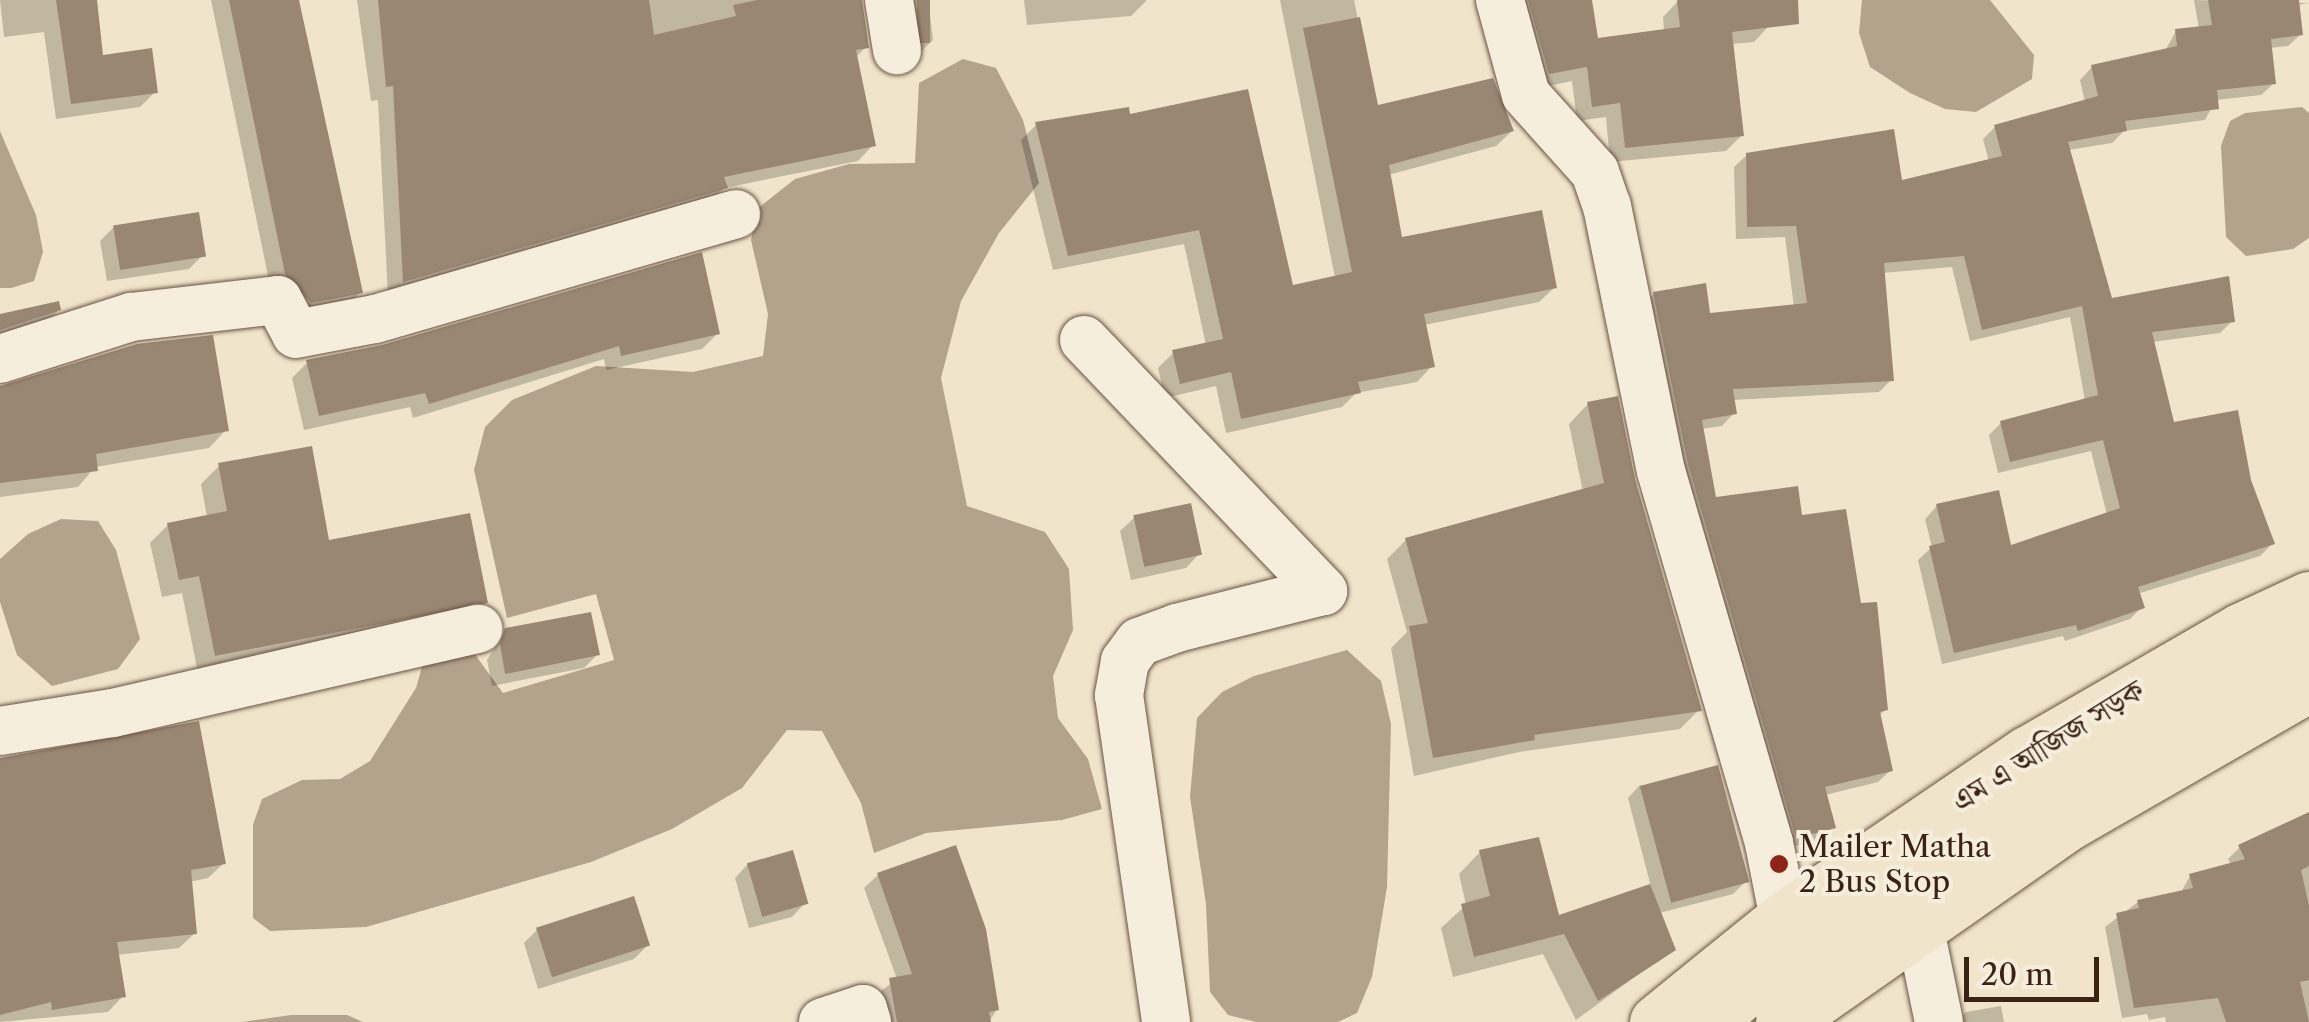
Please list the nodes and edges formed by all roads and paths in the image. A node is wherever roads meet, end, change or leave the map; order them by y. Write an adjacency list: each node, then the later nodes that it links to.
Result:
1 (889, 0): 3 (street)
2 (1500, 0): 13 (street)
3 (898, 50)
4 (736, 214): 6 (street)
5 (1084, 340): 17 (street)
6 (0, 359)
7 (2309, 599): 13 (main road, এম এ আজিজ সড়ক)
8 (478, 629): 12 (street)
9 (2309, 629): 19 (main road)
10 (2309, 684): 20 (main road)
11 (2309, 714): 14 (main road)
12 (0, 731)
13 (1784, 919): 18 (main road, এম এ আজিজ সড়ক)
14 (1924, 949): 21 (main road); 22 (street)
15 (823, 1022): 16 (street)
16 (867, 1022)
17 (1166, 1022)
18 (1657, 1022)
19 (1704, 1022)
20 (1782, 1022)
21 (1823, 1022)
22 (1939, 1022)

